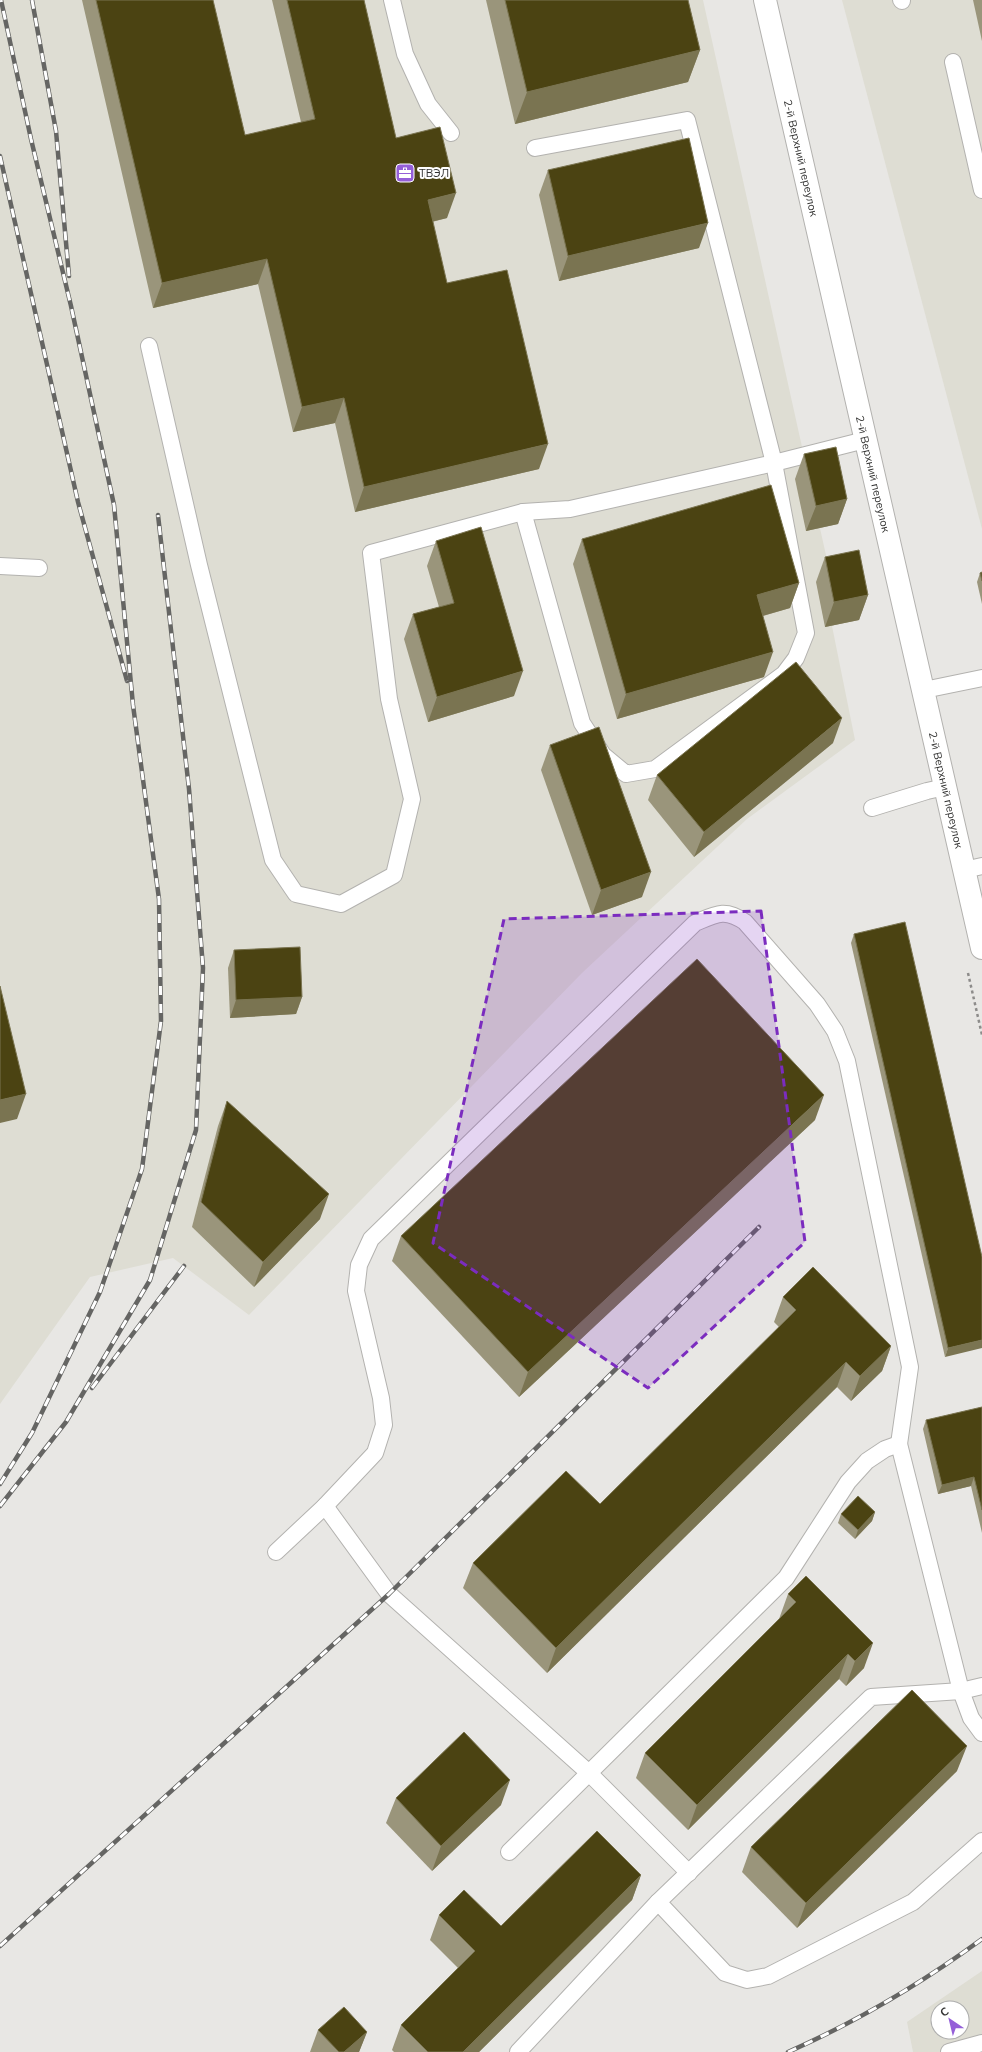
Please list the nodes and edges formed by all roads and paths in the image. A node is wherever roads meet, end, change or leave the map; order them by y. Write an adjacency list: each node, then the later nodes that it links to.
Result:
1 (392, 0): 4 (lane)
2 (765, 0): 8 (street, 2-й Верхний переулок)
3 (953, 62): 6 (lane)
4 (451, 133)
5 (535, 148): 9 (lane)
6 (982, 190)
7 (148, 346): 10 (lane)
8 (865, 440): 9 (lane); 14 (street, 2-й Верхний переулок)
9 (774, 463): 10 (lane); 10 (lane)
10 (523, 512)
11 (0, 566): 12 (lane)
12 (39, 568)
13 (982, 678): 14 (lane)
14 (924, 690): 15 (street, 2-й Верхний переулок)
15 (946, 787): 16 (lane); 17 (street, 2-й Верхний переулок)
16 (872, 808)
17 (973, 868): 18 (street, 2-й Верхний переулок)
18 (982, 948)
19 (899, 1444): 20 (lane); 23 (lane); 25 (lane)
20 (325, 1506): 21 (lane); 25 (lane)
21 (276, 1552)
22 (982, 1686): 23 (lane)
23 (961, 1691): 24 (lane); 28 (lane)
24 (982, 1733)
25 (589, 1773): 27 (lane); 28 (lane)
26 (982, 1841): 29 (lane)
27 (509, 1852)
28 (688, 1873): 29 (lane)
29 (658, 1902): 31 (lane)
30 (982, 2043): 32 (lane)
31 (518, 2052)
32 (948, 2052)

